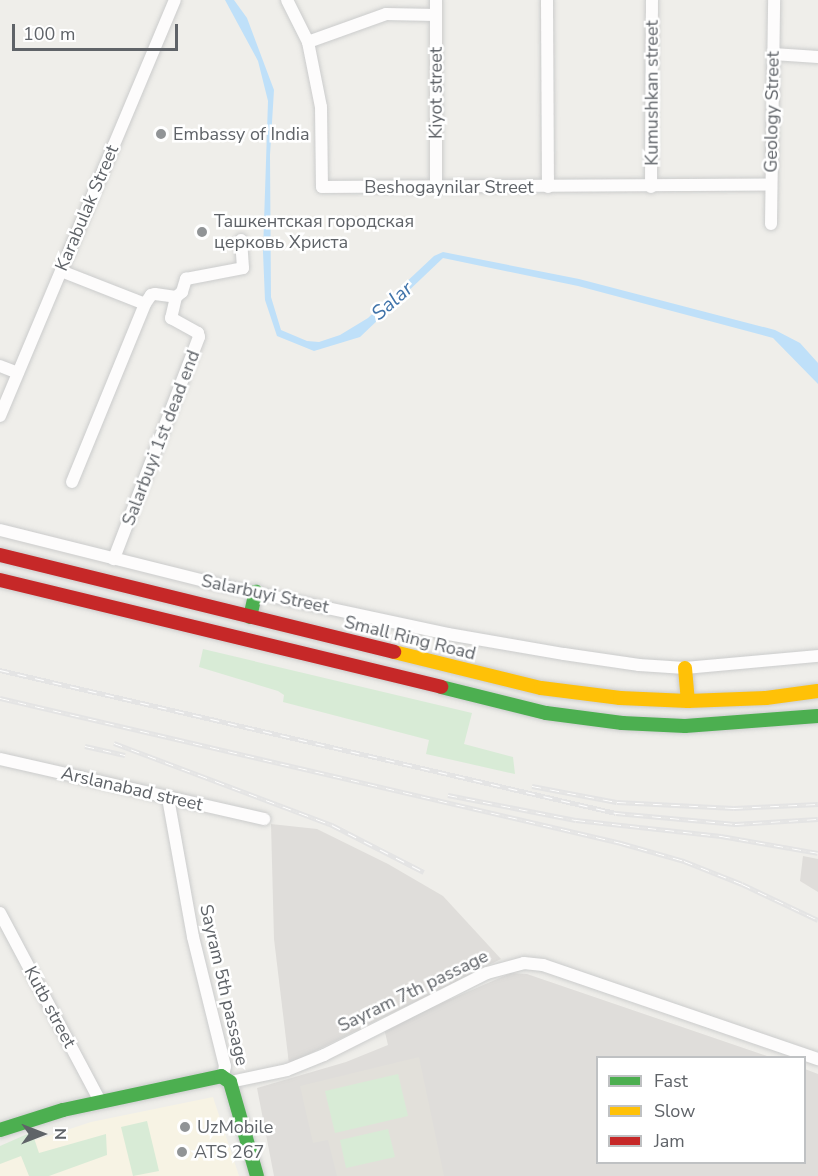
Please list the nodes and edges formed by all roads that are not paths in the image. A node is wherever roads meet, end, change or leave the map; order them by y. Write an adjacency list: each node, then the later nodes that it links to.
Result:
1 (175, 0): 17 (street, Karabulak Street)
2 (287, 0): 8 (street, Beshogaynilar Street)
3 (436, 0): 7 (street, Kiyot street)
4 (547, 0): 13 (street)
5 (652, 0): 14 (street, Kumushkan street)
6 (774, 0): 9 (street, Geology Street)
7 (436, 15): 8 (street); 12 (street, Kiyot street)
8 (308, 42): 12 (street, Beshogaynilar Street)
9 (773, 54): 10 (street); 11 (street, Geology Street)
10 (818, 57)
11 (770, 185): 14 (street, Beshogaynilar Street); 15 (street, Geology Street)
12 (436, 187): 13 (street, Beshogaynilar Street)
13 (548, 187): 14 (street, Beshogaynilar Street)
14 (651, 187)
15 (771, 224)
16 (241, 240): 18 (street)
17 (61, 271): 19 (street); 21 (street, Karabulak Street)
18 (176, 297): 19 (street); 26 (street, Salarbuyi 1st dead end)
19 (145, 304): 23 (street)
20 (0, 366): 21 (street)
21 (18, 373): 22 (street, Karabulak Street)
22 (0, 416)
23 (72, 482)
24 (0, 530): 26 (street, Salarbuyi Street)
25 (0, 555): 29 (main road, Small Ring Road)
26 (114, 559): 28 (street, Salarbuyi Street)
27 (0, 580): 34 (main road)
28 (256, 592): 29 (main road); 31 (street, Salarbuyi Street)
29 (250, 617): 33 (main road, Small Ring Road)
30 (818, 656): 31 (street, Salarbuyi Street)
31 (685, 668): 33 (main road)
32 (818, 691): 33 (main road, Small Ring Road)
33 (688, 701)
34 (818, 716)
35 (0, 759): 36 (street, Arslanabad street)
36 (168, 798): 37 (street, Arslanabad street); 40 (street, Sayram 5th passage)
37 (264, 819)
38 (0, 913): 41 (street, Kutb street)
39 (818, 1059): 40 (street, Sayram 7th passage)
40 (227, 1079): 41 (main road, Sayram 7th passage); 43 (main road, Sayram 5th passage)
41 (100, 1101): 42 (main road, Sayram 7th passage)
42 (0, 1130)
43 (257, 1176)

